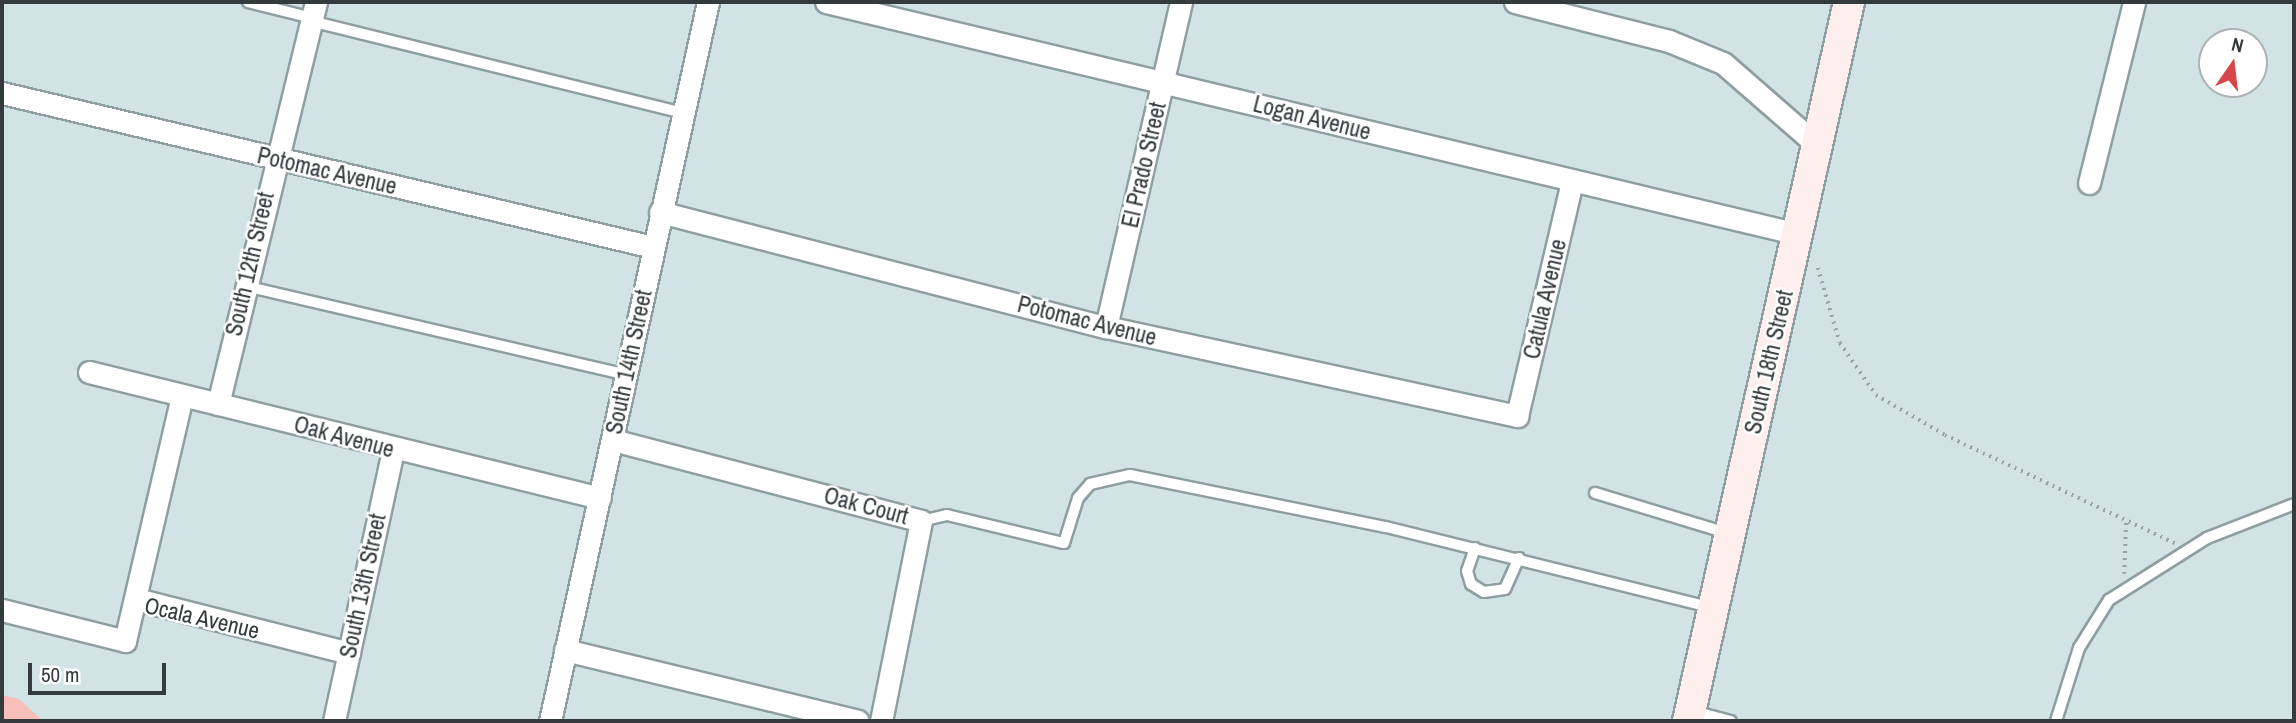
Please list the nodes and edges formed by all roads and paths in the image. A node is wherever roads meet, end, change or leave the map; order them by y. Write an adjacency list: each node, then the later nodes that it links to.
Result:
1 (248, 2): 9 (lane)
2 (708, 2): 12 (street, South 14th Street)
3 (826, 2): 10 (street, Logan Avenue)
4 (1181, 2): 10 (street, El Prado Street)
5 (1515, 2): 8 (street)
6 (1849, 2): 13 (main road, South 18th Street)
7 (2134, 2): 16 (street)
8 (1596, 11): 13 (street)
9 (313, 14): 12 (lane); 14 (street, South 12th Street)
10 (1163, 82): 15 (street, Logan Avenue); 22 (street, El Prado Street)
11 (2, 93): 14 (street, Potomac Avenue)
12 (684, 113): 17 (street, South 14th Street)
13 (1817, 145): 18 (main road, South 18th Street)
14 (274, 159): 19 (street, Potomac Avenue); 21 (street, South 12th Street)
15 (1572, 181): 18 (street, Logan Avenue); 27 (street, Catula Avenue)
16 (2089, 183)
17 (660, 212): 19 (street, South 14th Street); 22 (street, Potomac Avenue)
18 (1798, 234): 35 (main road, South 18th Street)
19 (653, 247): 24 (street, South 14th Street)
20 (1818, 268): 33 (path)
21 (245, 286): 24 (lane); 26 (street, South 12th Street)
22 (1106, 327): 27 (street, Potomac Avenue)
23 (89, 372): 25 (street, Oak Avenue)
24 (626, 375): 28 (street, South 14th Street)
25 (182, 396): 26 (street, Oak Avenue); 40 (street)
26 (218, 404): 29 (street, Oak Avenue)
27 (1517, 416)
28 (613, 440): 31 (street, South 14th Street); 34 (street, Oak Court)
29 (393, 450): 31 (street, Oak Avenue); 44 (street, South 13th Street)
30 (1595, 493): 35 (lane)
31 (600, 498): 43 (street, South 14th Street)
32 (2294, 504): 37 (lane)
33 (2126, 520): 37 (path); 39 (path)
34 (921, 521): 36 (lane); 49 (street, Oak Court)
35 (1730, 534): 41 (main road, South 18th Street)
36 (1475, 548): 38 (lane); 38 (lane)
37 (2186, 549): 39 (lane)
38 (1520, 558): 41 (lane)
39 (2123, 588): 51 (lane)
40 (135, 599): 42 (street, Ocala Avenue); 44 (street, Ocala Avenue)
41 (1713, 608): 45 (main road, South 18th Street)
42 (2, 610)
43 (565, 650): 47 (street, South 14th Street); 48 (street)
44 (349, 653): 46 (street, South 13th Street)
45 (1689, 716): 50 (lane)
46 (334, 721)
47 (550, 721)
48 (858, 721)
49 (881, 721)
50 (1731, 721)
51 (2056, 721)

